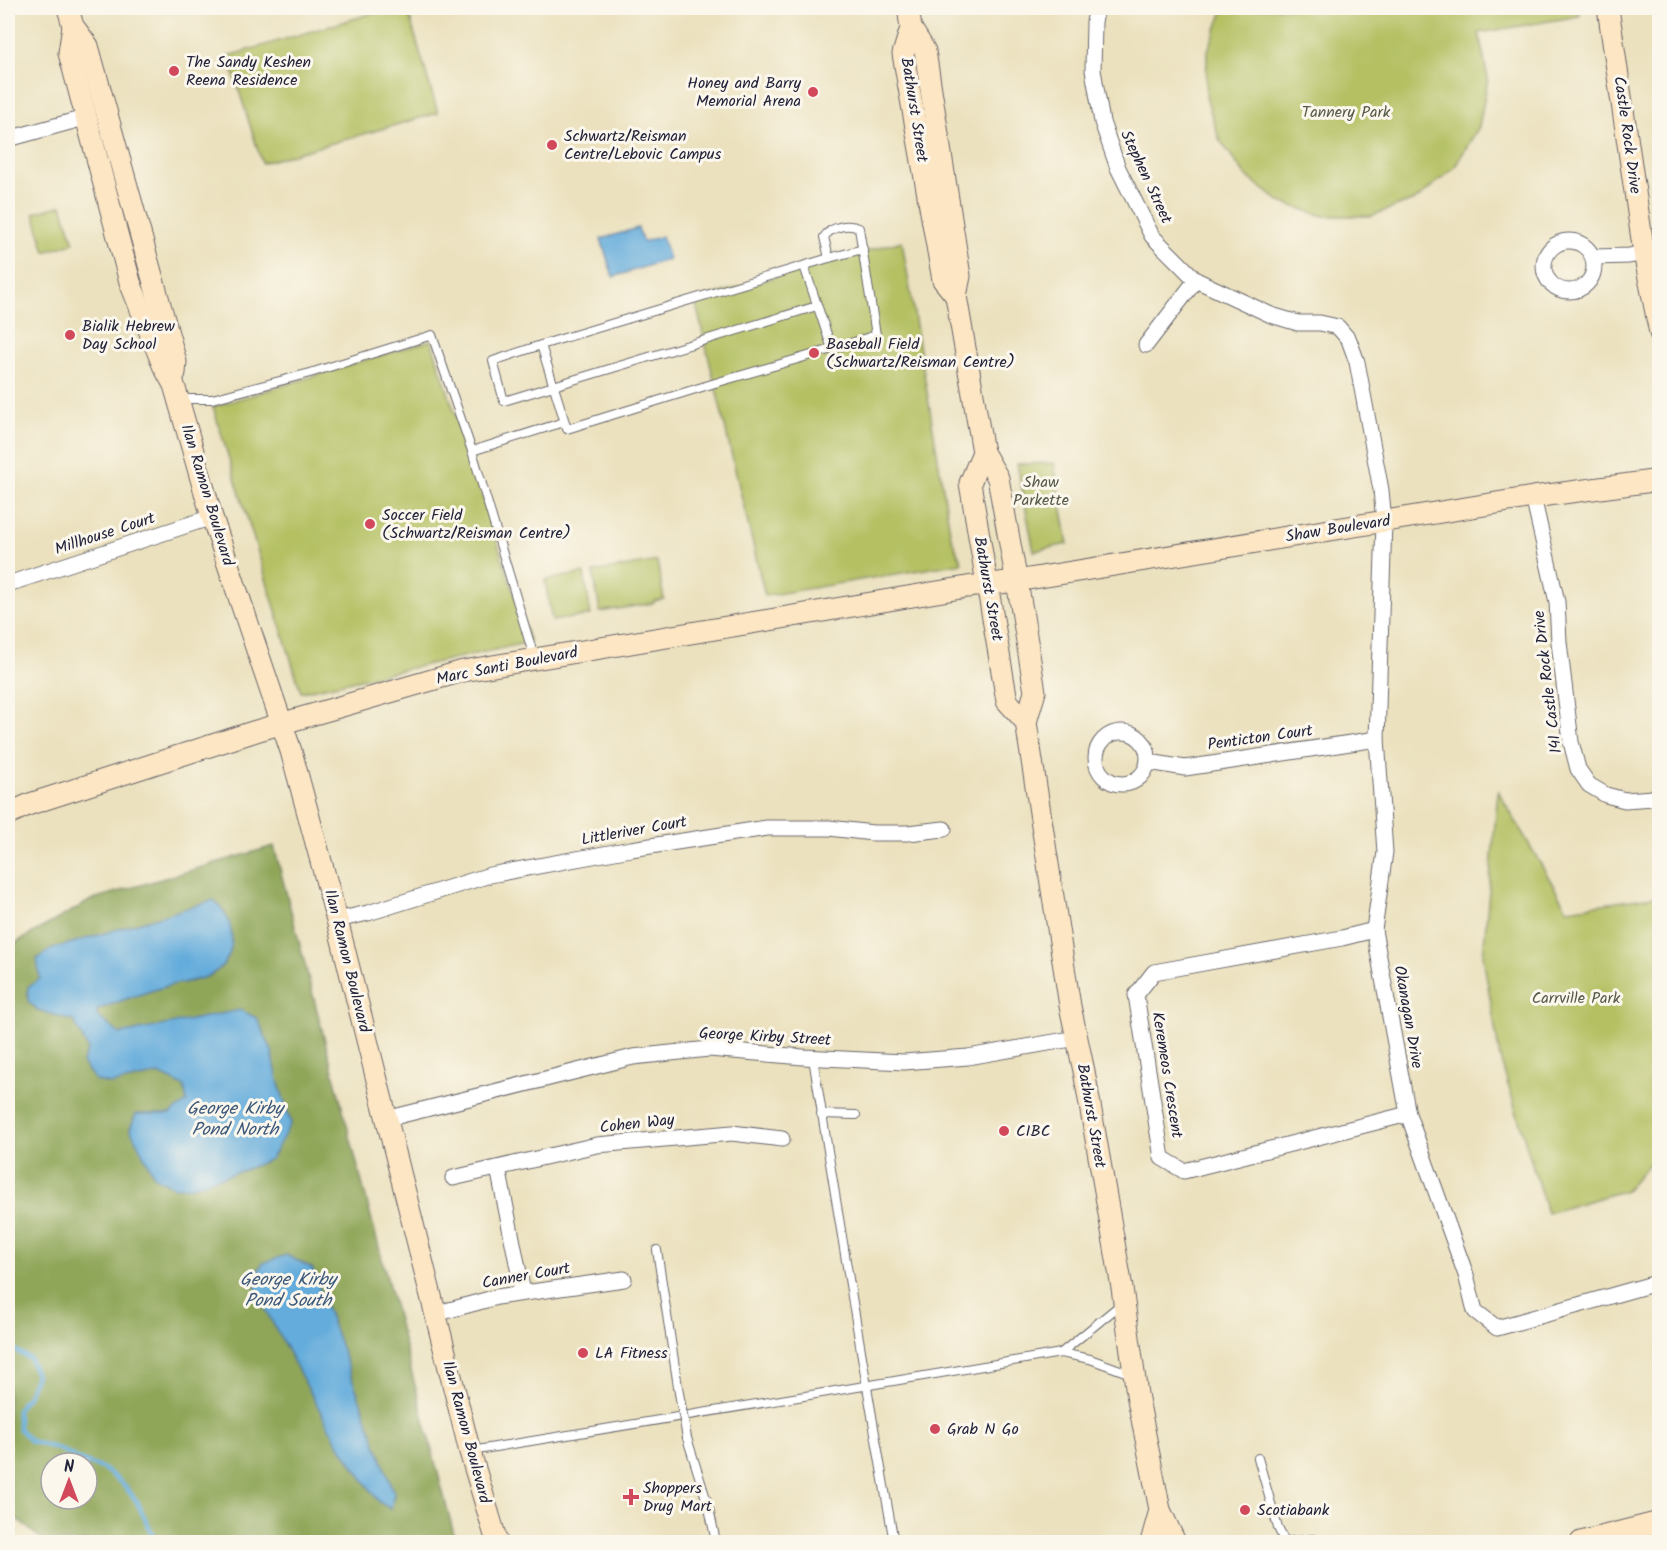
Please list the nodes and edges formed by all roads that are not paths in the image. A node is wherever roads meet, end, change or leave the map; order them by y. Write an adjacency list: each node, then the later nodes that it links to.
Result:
1 (1097, 8): 12 (street, Stephen Street)
2 (1608, 8): 8 (street, Castle Rock Drive)
3 (70, 17): 5 (street, Ilan Ramon Boulevard); 19 (street, Ilan Ramon Boulevard)
4 (910, 18): 22 (street, Bathurst Street)
5 (87, 117): 6 (street); 19 (street, Ilan Ramon Boulevard)
6 (8, 139)
7 (863, 249): 10 (lane); 10 (lane); 17 (lane)
8 (1644, 253): 9 (street); 14 (street, Castle Rock Drive)
9 (1594, 257)
10 (829, 258): 11 (lane)
11 (804, 266): 13 (lane); 15 (lane)
12 (1196, 280): 16 (street); 26 (street, Stephen Street)
13 (817, 306): 17 (lane); 18 (lane)
14 (1659, 333)
15 (541, 345): 18 (lane); 18 (lane)
16 (1146, 345)
17 (831, 349): 20 (lane)
18 (554, 387): 20 (lane)
19 (176, 392): 21 (lane); 25 (street, Ilan Ramon Boulevard)
20 (564, 422): 21 (lane)
21 (472, 451): 30 (lane)
22 (983, 452): 27 (street, Bathurst Street); 29 (street, Bathurst Street)
23 (1659, 480): 24 (street, Shaw Boulevard)
24 (1533, 497): 26 (street, Shaw Boulevard); 35 (street, 141 Castle Rock Drive)
25 (212, 517): 28 (street, Millhouse Court); 32 (street, Ilan Ramon Boulevard)
26 (1383, 522): 27 (street, Shaw Boulevard); 33 (street, Okanagan Drive)
27 (1016, 581): 29 (street, Shaw Boulevard); 31 (street, Bathurst Street)
28 (8, 584)
29 (987, 585): 30 (street, Marc Santi Boulevard); 31 (street, Bathurst Street)
30 (535, 659): 32 (street, Marc Santi Boulevard)
31 (1026, 722): 40 (street, Bathurst Street)
32 (283, 724): 36 (street, Marc Santi Boulevard); 38 (street, Ilan Ramon Boulevard)
33 (1377, 739): 34 (street, Penticton Court); 39 (street, Okanagan Drive)
34 (1149, 762)
35 (1659, 793)
36 (8, 814)
37 (944, 829): 38 (street, Littleriver Court)
38 (337, 920): 45 (street, Ilan Ramon Boulevard)
39 (1374, 930): 43 (street, Okanagan Drive); 43 (street, Keremeos Crescent)
40 (1077, 1038): 41 (street, George Kirby Street); 53 (street, Bathurst Street)
41 (813, 1058): 42 (lane); 45 (street, George Kirby Street)
42 (821, 1114): 44 (lane); 57 (lane)
43 (1408, 1114): 51 (street, Okanagan Drive)
44 (855, 1115)
45 (386, 1119): 54 (street, Ilan Ramon Boulevard)
46 (782, 1139): 47 (street, Cohen Way)
47 (498, 1168): 48 (street, Cohen Way); 52 (street)
48 (453, 1178)
49 (657, 1251): 64 (lane, bridge)
50 (624, 1279): 52 (street, Canner Court)
51 (1659, 1282)
52 (523, 1293): 54 (street, Canner Court)
53 (1124, 1302): 55 (lane); 56 (street, Bathurst Street)
54 (435, 1314): 58 (street, Ilan Ramon Boulevard)
55 (1061, 1353): 56 (lane); 57 (lane)
56 (1136, 1375): 60 (street, Bathurst Street)
57 (868, 1387): 58 (lane); 65 (lane)
58 (470, 1452): 63 (street, Ilan Ramon Boulevard)
59 (1258, 1458): 62 (lane)
60 (1160, 1510): 66 (street, Bathurst Street); 67 (street, Bathurst Street)
61 (1659, 1522): 68 (street)
62 (1314, 1539)
63 (497, 1542)
64 (717, 1542)
65 (894, 1542)
66 (1151, 1542)
67 (1176, 1542)
68 (1581, 1542)

